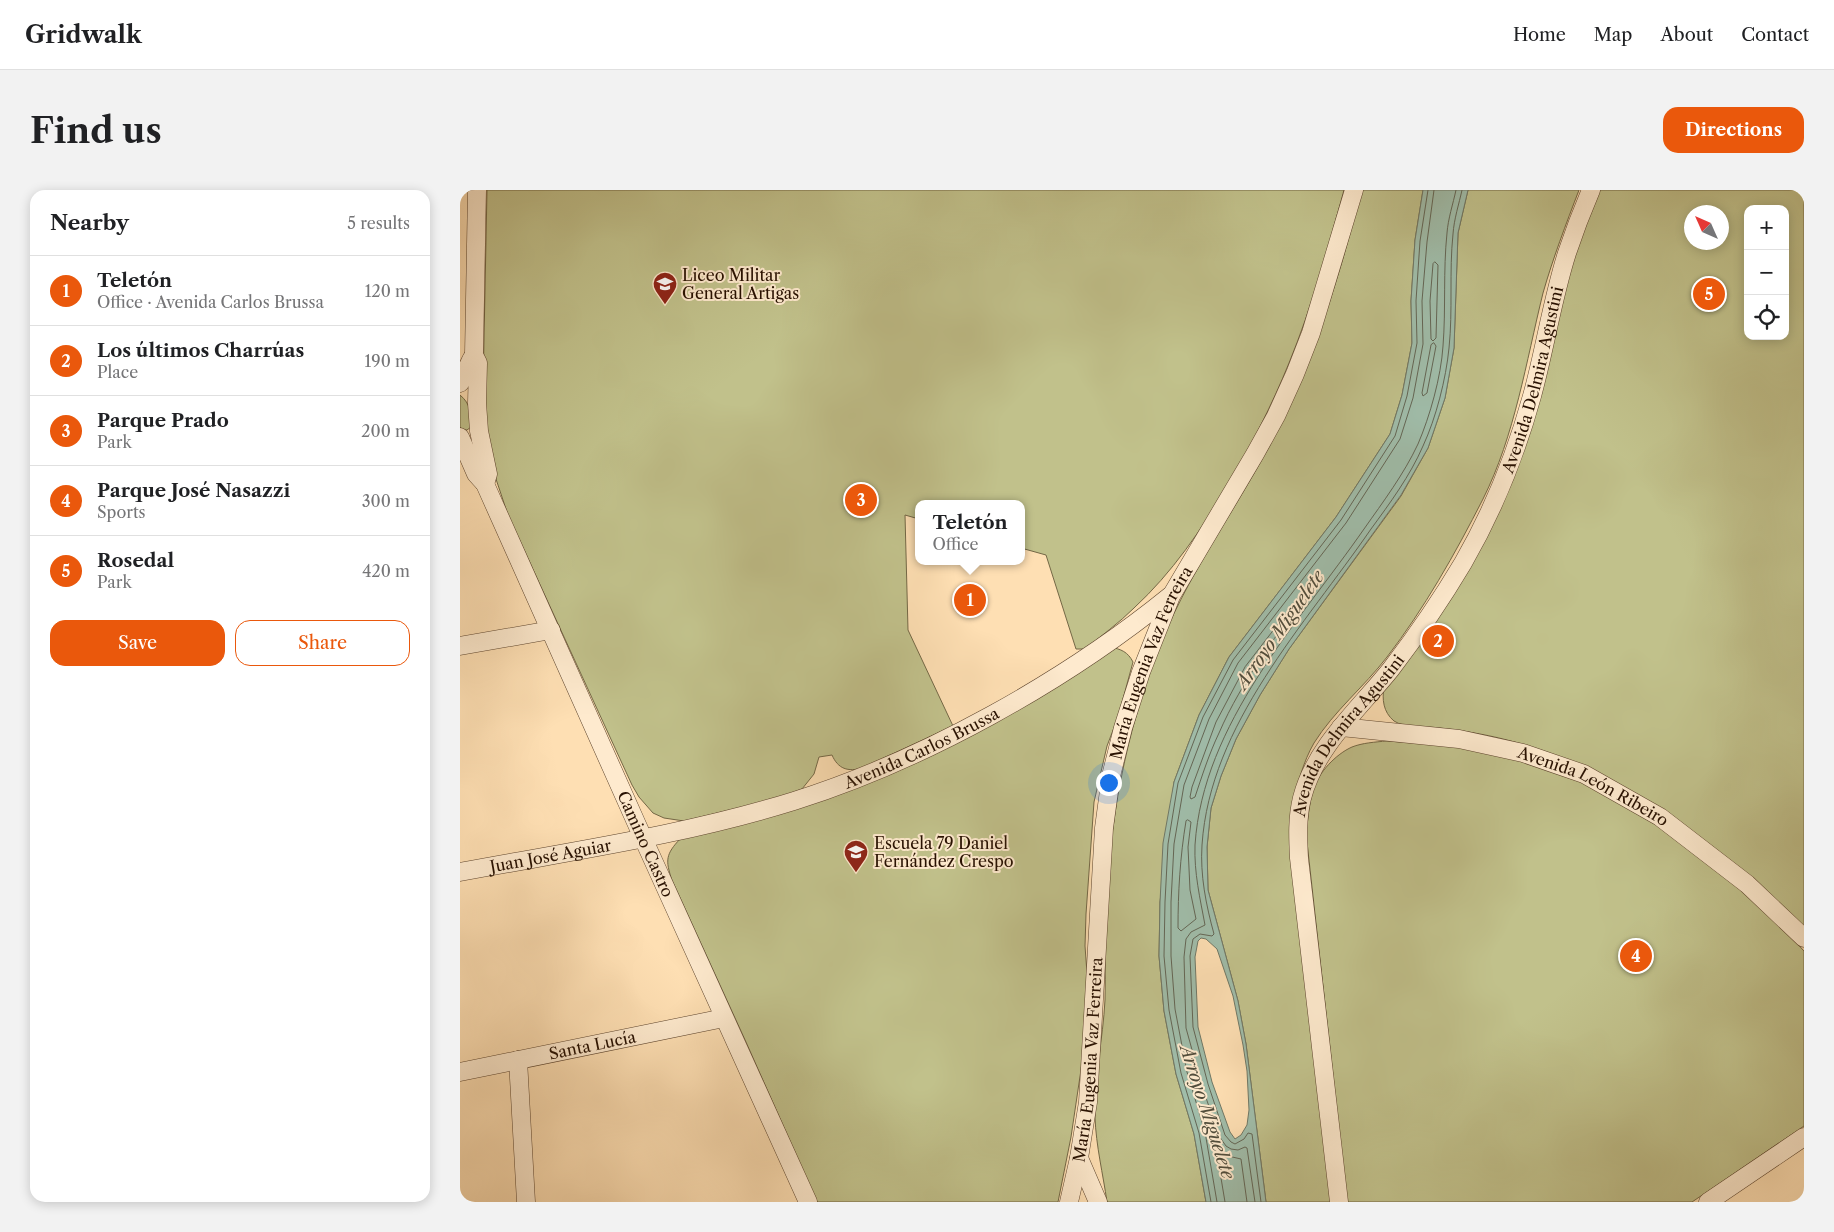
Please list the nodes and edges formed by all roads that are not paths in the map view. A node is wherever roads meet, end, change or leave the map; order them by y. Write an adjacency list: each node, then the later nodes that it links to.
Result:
1 (477, 190): 4 (street, Camino Castro)
2 (1354, 190): 11 (street, María Eugenia Vaz Ferreira)
3 (1591, 190): 14 (street, Avenida Delmira Agustini)
4 (474, 355): 5 (street, Camino Castro); 7 (street, Camino Castro)
5 (460, 383)
6 (460, 388): 7 (street)
7 (477, 403): 8 (street, Camino Castro)
8 (479, 431): 9 (street); 10 (street, Camino Castro)
9 (460, 436): 10 (street, Camino Castro)
10 (485, 484): 12 (street, Camino Castro)
11 (1171, 596): 15 (street, Avenida Carlos Brussa); 22 (street, María Eugenia Vaz Ferreira)
12 (551, 630): 13 (street); 15 (street, Camino Castro)
13 (460, 646)
14 (1341, 727): 17 (street, Avenida León Ribeiro); 27 (street, Avenida Delmira Agustini)
15 (643, 838): 16 (street, Juan José Aguiar); 18 (street, Camino Castro)
16 (460, 872)
17 (1804, 938)
18 (724, 1018): 19 (street, Santa Lucía); 24 (street, Camino Castro)
19 (518, 1060): 20 (street, Santa Lucía); 23 (street)
20 (460, 1072)
21 (1804, 1137): 28 (street)
22 (1079, 1158): 25 (street, María Eugenia Vaz Ferreira); 26 (street)
23 (526, 1202)
24 (808, 1202)
25 (1069, 1202)
26 (1098, 1202)
27 (1339, 1202)
28 (1708, 1202)

